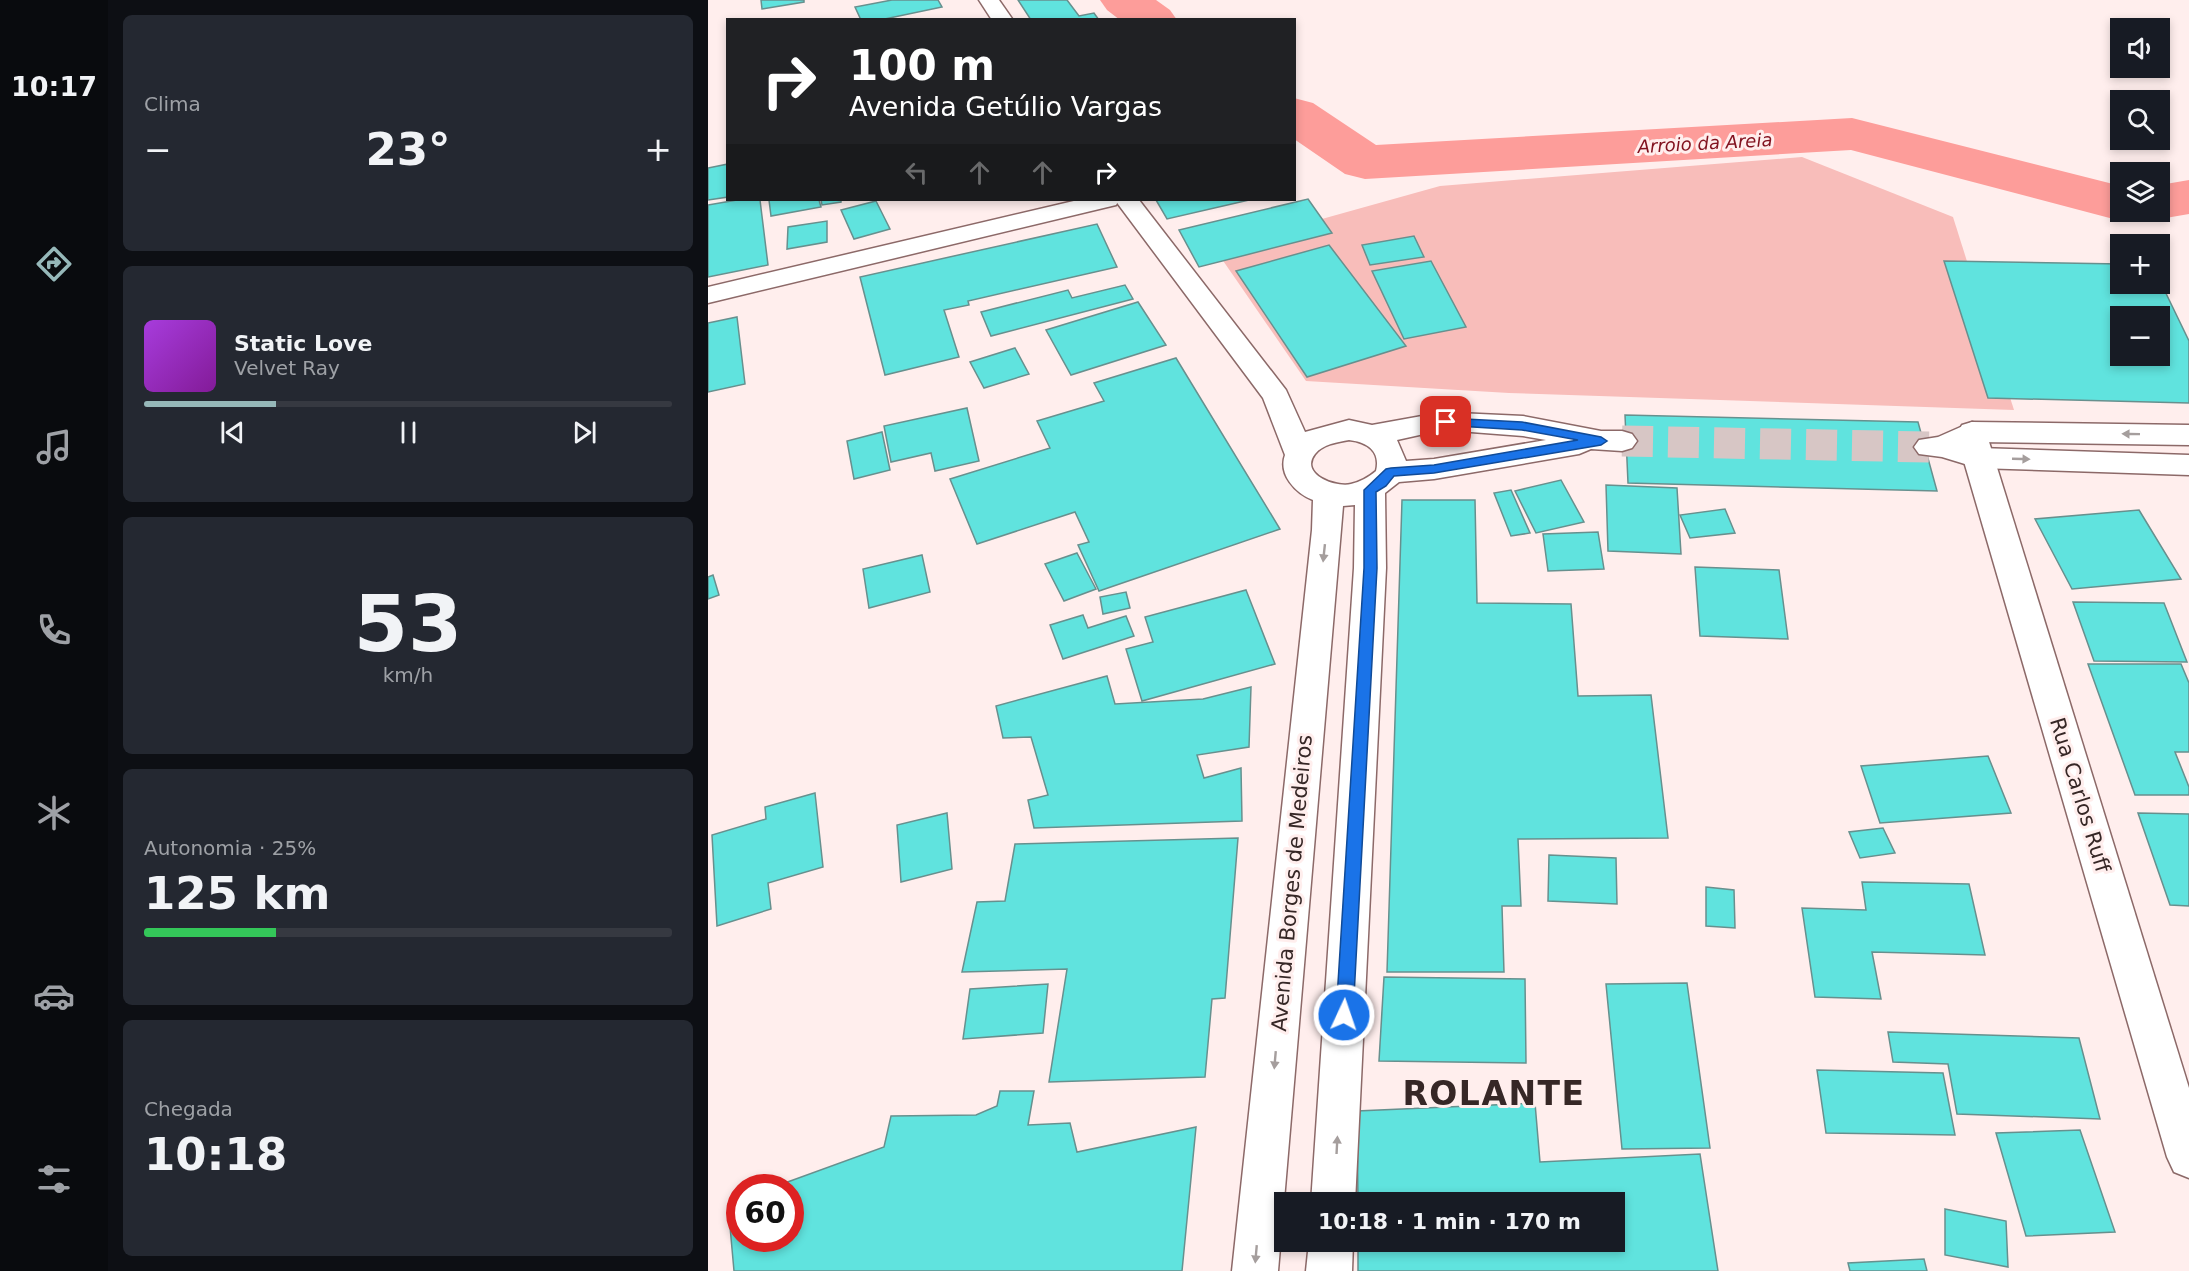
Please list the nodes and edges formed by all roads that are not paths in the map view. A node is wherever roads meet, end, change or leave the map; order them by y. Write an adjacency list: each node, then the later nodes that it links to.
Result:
1 (989, 0): 2 (main road)
2 (1002, 18)
3 (1103, 201): 5 (main road)
4 (1128, 201): 6 (main road)
5 (708, 295)
6 (1276, 396): 7 (main road); 10 (main road)
7 (1360, 433): 10 (main road); 12 (main road); 12 (main road)
8 (2189, 435): 9 (main road, one-way to 9)
9 (1956, 446): 11 (main road, one-way to 11); 14 (main road, Rua Carlos Ruff)
10 (1299, 454): 13 (main road)
11 (2189, 465)
12 (1380, 481): 13 (main road); 15 (main road, one-way to 12)
13 (1328, 494): 17 (main road, Avenida Borges de Medeiros, one-way to 17)
14 (2189, 1157)
15 (1334, 1192)
16 (1330, 1252): 18 (main road)
17 (1255, 1271)
18 (1329, 1271)

